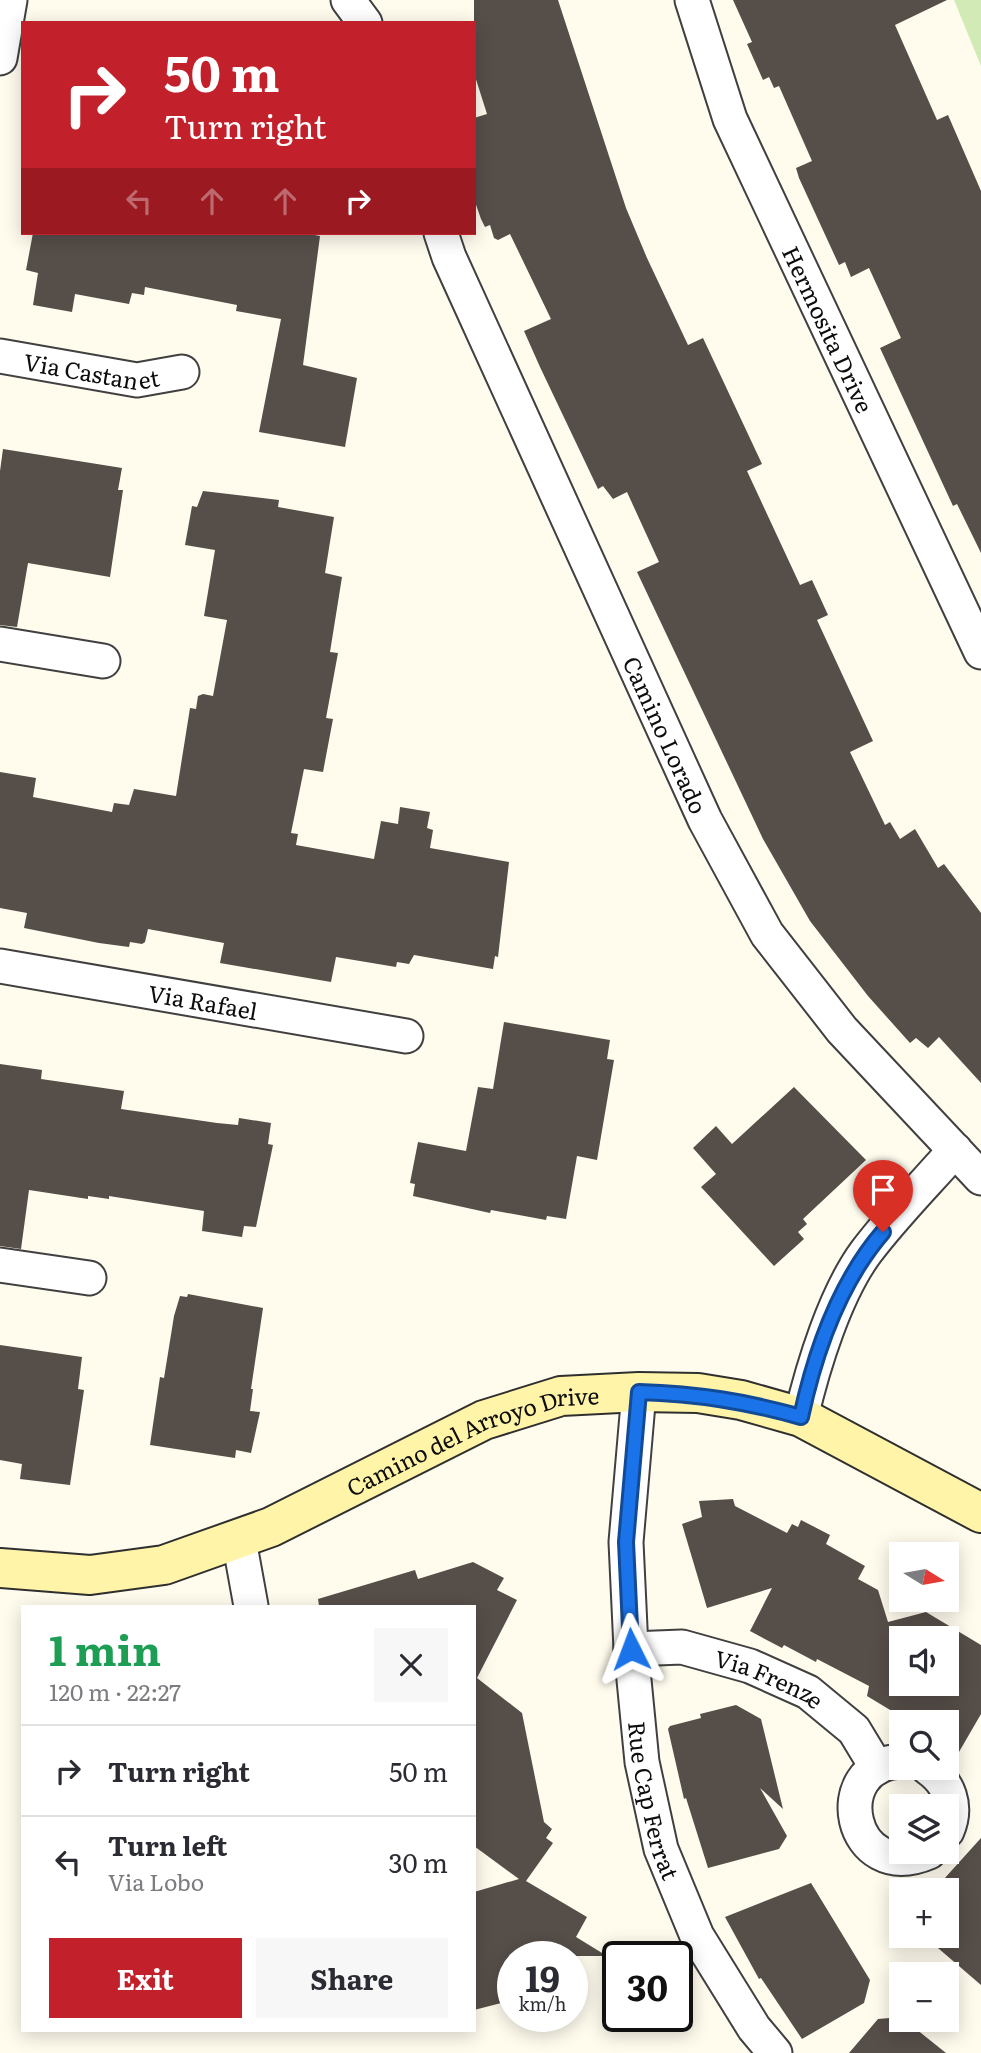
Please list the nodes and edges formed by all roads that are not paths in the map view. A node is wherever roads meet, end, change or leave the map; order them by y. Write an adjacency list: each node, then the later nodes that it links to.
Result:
1 (10, 0): 5 (street)
2 (348, 0): 4 (street)
3 (692, 0): 10 (street, Hermosita Drive)
4 (364, 21)
5 (0, 58)
6 (442, 235): 14 (street, Camino Lorado)
7 (0, 356): 8 (street, Via Castanet)
8 (182, 372)
9 (0, 644): 11 (street)
10 (981, 652)
11 (103, 661)
12 (0, 966): 13 (street, Via Rafael)
13 (406, 1036)
14 (955, 1150): 15 (street, Camino Lorado); 19 (street)
15 (981, 1178)
16 (0, 1265): 17 (street)
17 (89, 1278)
18 (639, 1392): 19 (street, Camino del Arroyo Drive); 21 (street, Camino del Arroyo Drive); 24 (street, Rue Cap Ferrat)
19 (801, 1417): 20 (street, Camino del Arroyo Drive)
20 (981, 1513)
21 (239, 1540): 22 (street, Camino del Arroyo Drive); 23 (street)
22 (0, 1568)
23 (251, 1605)
24 (631, 1649): 25 (street, Via Frenze); 29 (street, Rue Cap Ferrat)
25 (889, 1765): 28 (street, Via Frenze)
26 (939, 1780): 27 (street)
27 (950, 1794)
28 (889, 1856)
29 (775, 2053)

